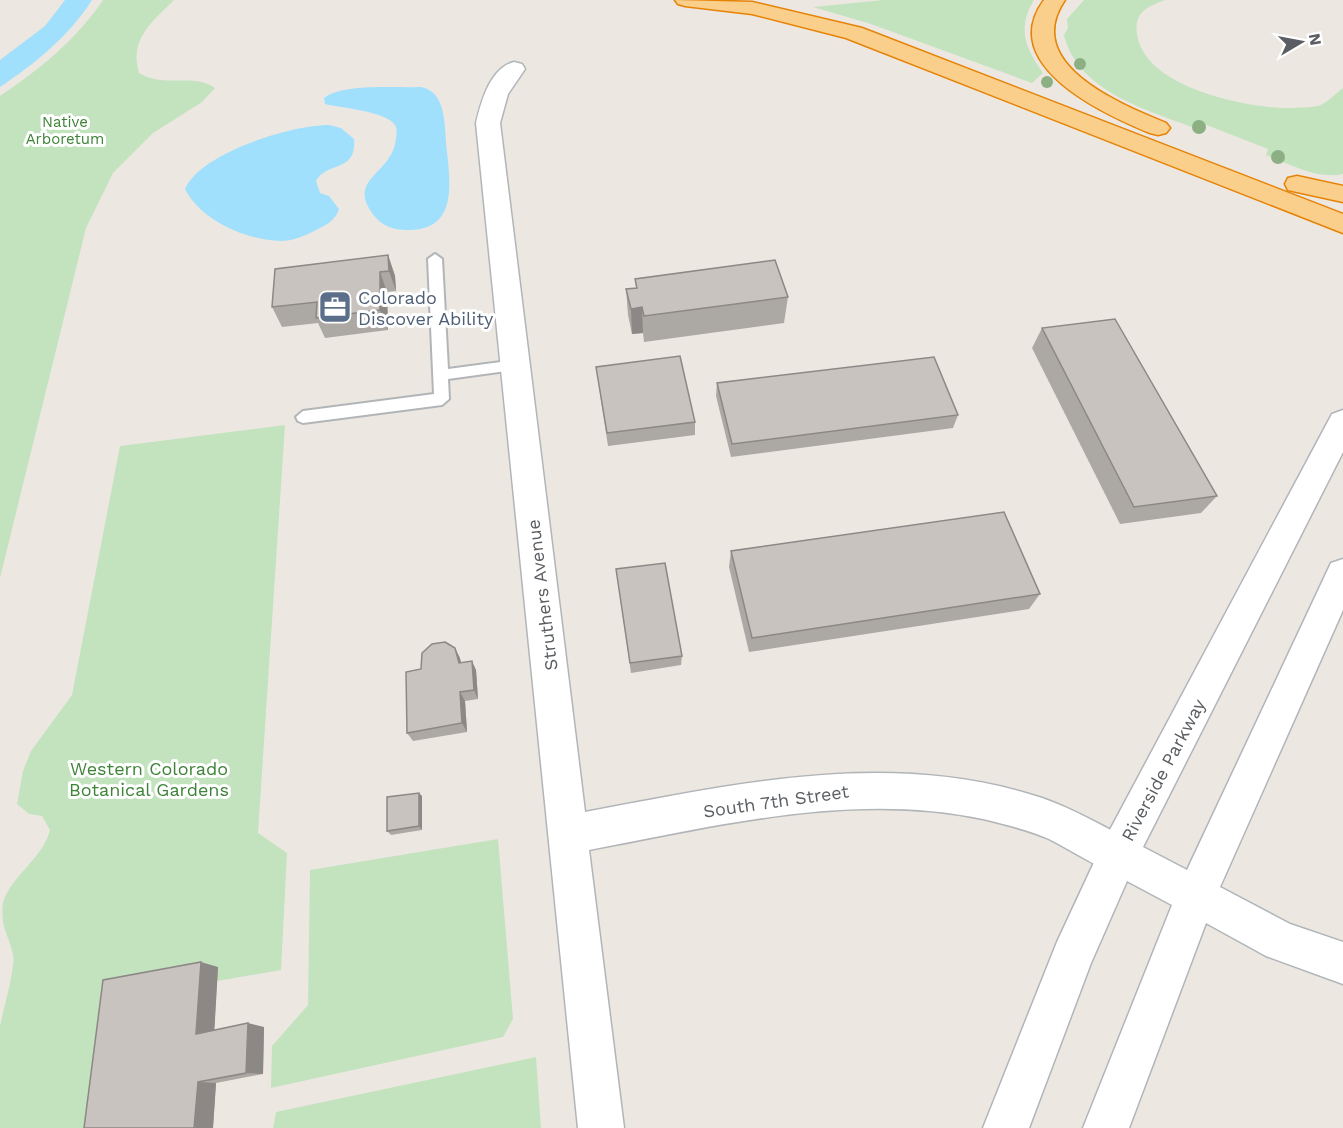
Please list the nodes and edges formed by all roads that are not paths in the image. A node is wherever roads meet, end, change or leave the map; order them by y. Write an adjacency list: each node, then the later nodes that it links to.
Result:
1 (685, 0): 6 (highway)
2 (1055, 0): 4 (highway)
3 (514, 69): 11 (street, Struthers Avenue)
4 (1297, 184): 5 (highway); 7 (highway)
5 (1343, 194)
6 (1269, 195): 8 (highway); 9 (highway)
7 (1343, 202)
8 (1343, 224)
9 (1343, 243)
10 (435, 260): 12 (lane)
11 (516, 365): 12 (lane); 16 (street, Struthers Avenue)
12 (441, 375): 13 (lane)
13 (303, 417)
14 (1343, 422): 17 (street, Riverside Parkway)
15 (1343, 573): 18 (street)
16 (570, 834): 17 (street, South 7th Street); 20 (street, Struthers Avenue)
17 (1118, 855): 18 (street, South 7th Street); 21 (street, Riverside Parkway)
18 (1197, 897): 19 (street, South 7th Street); 22 (street)
19 (1343, 963)
20 (601, 1128)
21 (1005, 1128)
22 (1106, 1128)

